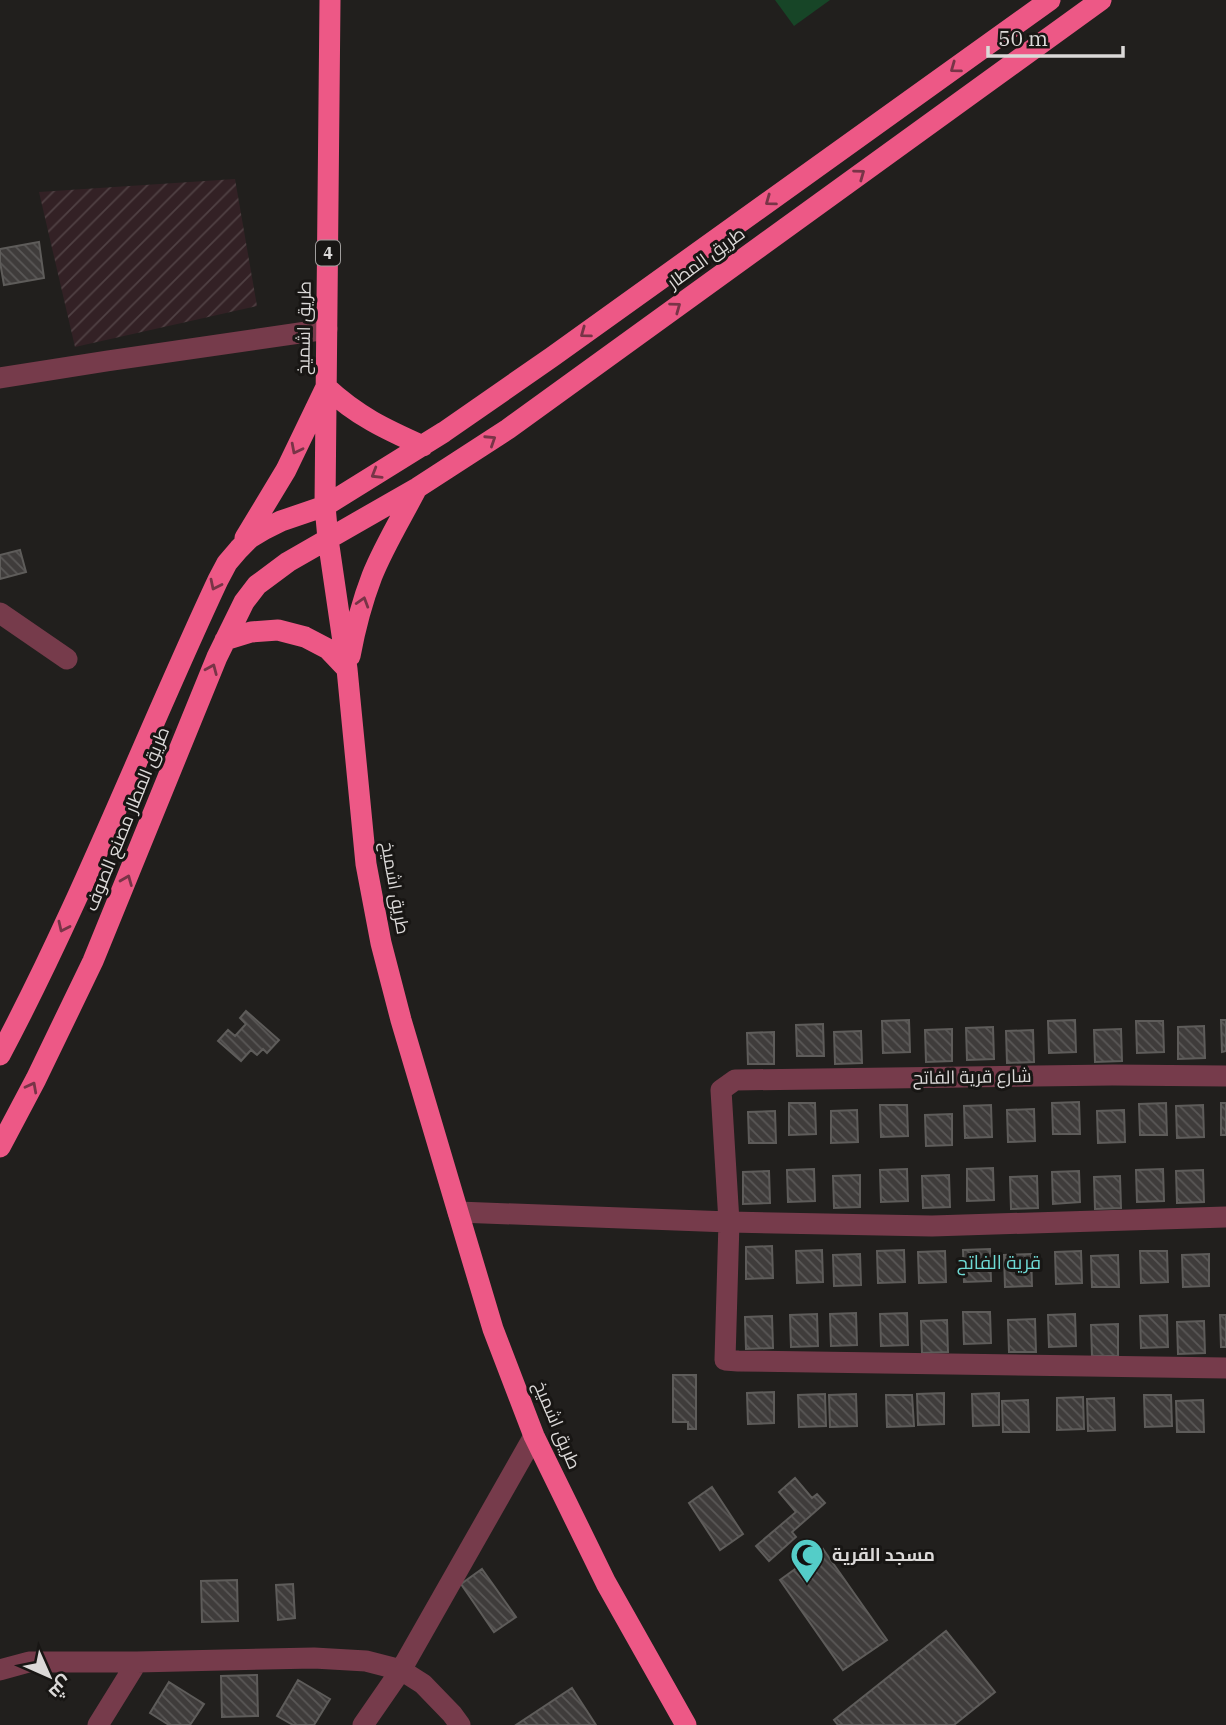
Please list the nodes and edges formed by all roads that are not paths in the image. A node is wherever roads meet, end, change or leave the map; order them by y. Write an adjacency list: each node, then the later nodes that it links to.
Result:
1 (330, 0): 4 (highway, طريق اشميخ / 4)
2 (1050, 0): 7 (highway, طريق المطار, one-way to 7)
3 (1101, 0): 9 (highway, طريق المطار, one-way to 3)
4 (327, 329): 5 (street); 6 (highway, طريق اشميخ / 4)
5 (0, 378)
6 (326, 387): 8 (highway); 11 (highway, طريق اشميخ / 4); 13 (highway, one-way to 13)
7 (444, 432): 8 (highway, طريق المطار); 9 (highway)
8 (422, 446): 11 (highway, طريق المطار, one-way to 11)
9 (451, 466): 10 (highway, طريق المطار)
10 (417, 488): 12 (highway, طريق المطار); 17 (highway, one-way to 10)
11 (326, 506): 12 (highway, طريق اشميخ / 4); 13 (highway, طريق المطار مصنع الصوف)
12 (328, 538): 15 (highway, طريق المطار مصنع الصوف); 17 (highway, طريق اشميخ)
13 (239, 549): 18 (highway, طريق المطار مصنع الصوف, one-way to 18)
14 (0, 612): 16 (street)
15 (225, 640): 17 (highway); 19 (highway, طريق المطار مصنع الصوف, one-way to 15)
16 (68, 659)
17 (347, 669): 23 (highway, طريق اشميخ)
18 (112, 818): 19 (highway); 20 (highway, طريق المطار مصنع الصوف, one-way to 20)
19 (145, 834): 22 (highway, طريق المطار مصنع الصوف, one-way to 19)
20 (0, 1055)
21 (1226, 1076): 25 (street, شارع قرية الفاتح)
22 (0, 1147)
23 (458, 1212): 25 (street); 27 (highway, طريق اشميخ)
24 (1226, 1217): 25 (street)
25 (729, 1222): 26 (street)
26 (1226, 1368)
27 (534, 1436): 30 (street); 34 (highway, طريق اشميخ)
28 (137, 1662): 29 (street); 30 (street); 31 (street)
29 (0, 1670)
30 (401, 1670): 32 (street); 33 (street)
31 (98, 1725)
32 (363, 1725)
33 (460, 1725)
34 (685, 1725)

